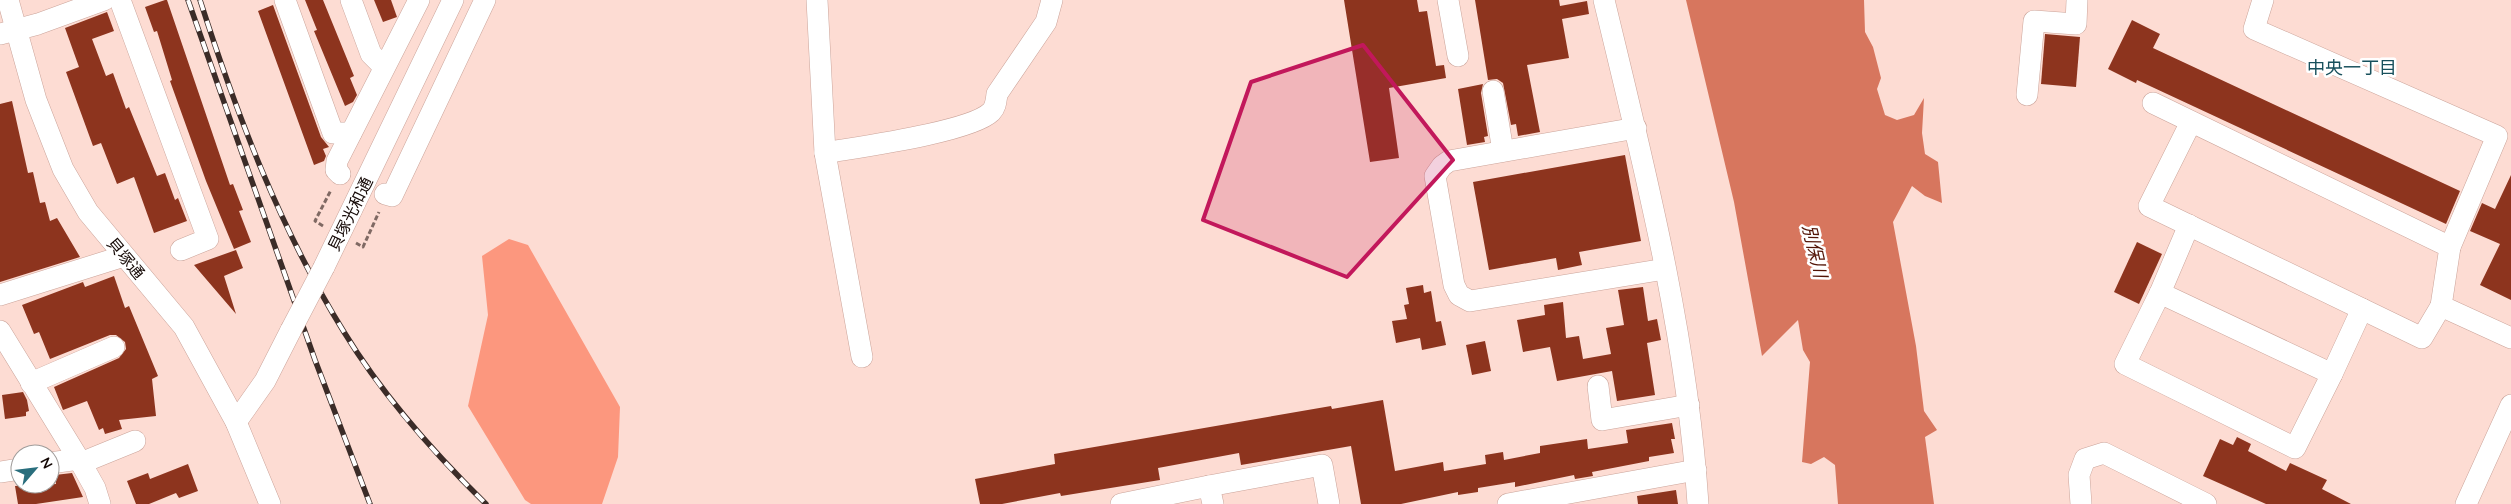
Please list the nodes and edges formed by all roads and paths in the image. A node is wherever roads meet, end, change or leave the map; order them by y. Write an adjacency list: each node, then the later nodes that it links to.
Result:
1 (8, 0): 15 (street, 貝塚通)
2 (104, 0): 15 (street)
3 (120, 0): 32 (street)
4 (285, 0): 23 (street)
5 (351, 0): 17 (street)
6 (419, 0): 17 (street)
7 (453, 0): 48 (street, 貝塚光和通, bridge)
8 (485, 0): 27 (street)
9 (816, 0): 25 (street)
10 (1052, 0): 25 (street)
11 (1448, 0): 16 (street)
12 (1604, 0): 22 (street)
13 (2077, 0): 19 (street)
14 (2263, 0): 31 (street)
15 (8, 32): 33 (street, 貝塚通)
16 (1458, 56)
17 (384, 67): 23 (street)
18 (1493, 91): 24 (street)
19 (2027, 95)
20 (2152, 103): 21 (street)
21 (2191, 122): 29 (street); 31 (street)
22 (1636, 128): 24 (street); 34 (street)
23 (351, 133): 26 (street)
24 (1503, 152): 34 (street)
25 (825, 153): 42 (street)
26 (336, 181): 28 (path)
27 (382, 204): 30 (path)
28 (323, 226)
29 (2189, 226): 35 (street); 38 (street)
30 (363, 247)
31 (2450, 248): 37 (street)
32 (181, 250)
33 (124, 256): 36 (street); 48 (street, 貝塚通)
34 (1665, 269): 46 (street)
35 (2160, 293): 43 (street); 43 (street)
36 (0, 295)
37 (2441, 306): 38 (street); 40 (street)
38 (2362, 309): 43 (street)
39 (0, 331): 44 (street)
40 (2511, 338)
41 (114, 347): 44 (street)
42 (862, 357)
43 (2332, 374)
44 (31, 384): 50 (street)
45 (1598, 386): 46 (street)
46 (1689, 405): 52 (street)
47 (2511, 405): 62 (street)
48 (236, 422): 56 (street, 貝塚通)
49 (135, 441): 50 (street)
50 (80, 461): 51 (street); 55 (street)
51 (60, 463)
52 (1696, 470): 54 (street); 59 (street)
53 (1211, 495): 57 (street); 58 (street)
54 (1522, 503)
55 (100, 504)
56 (270, 504)
57 (1121, 504)
58 (1329, 504)
59 (1698, 504)
60 (2081, 504): 61 (street)
61 (2206, 504)
62 (2466, 504)

